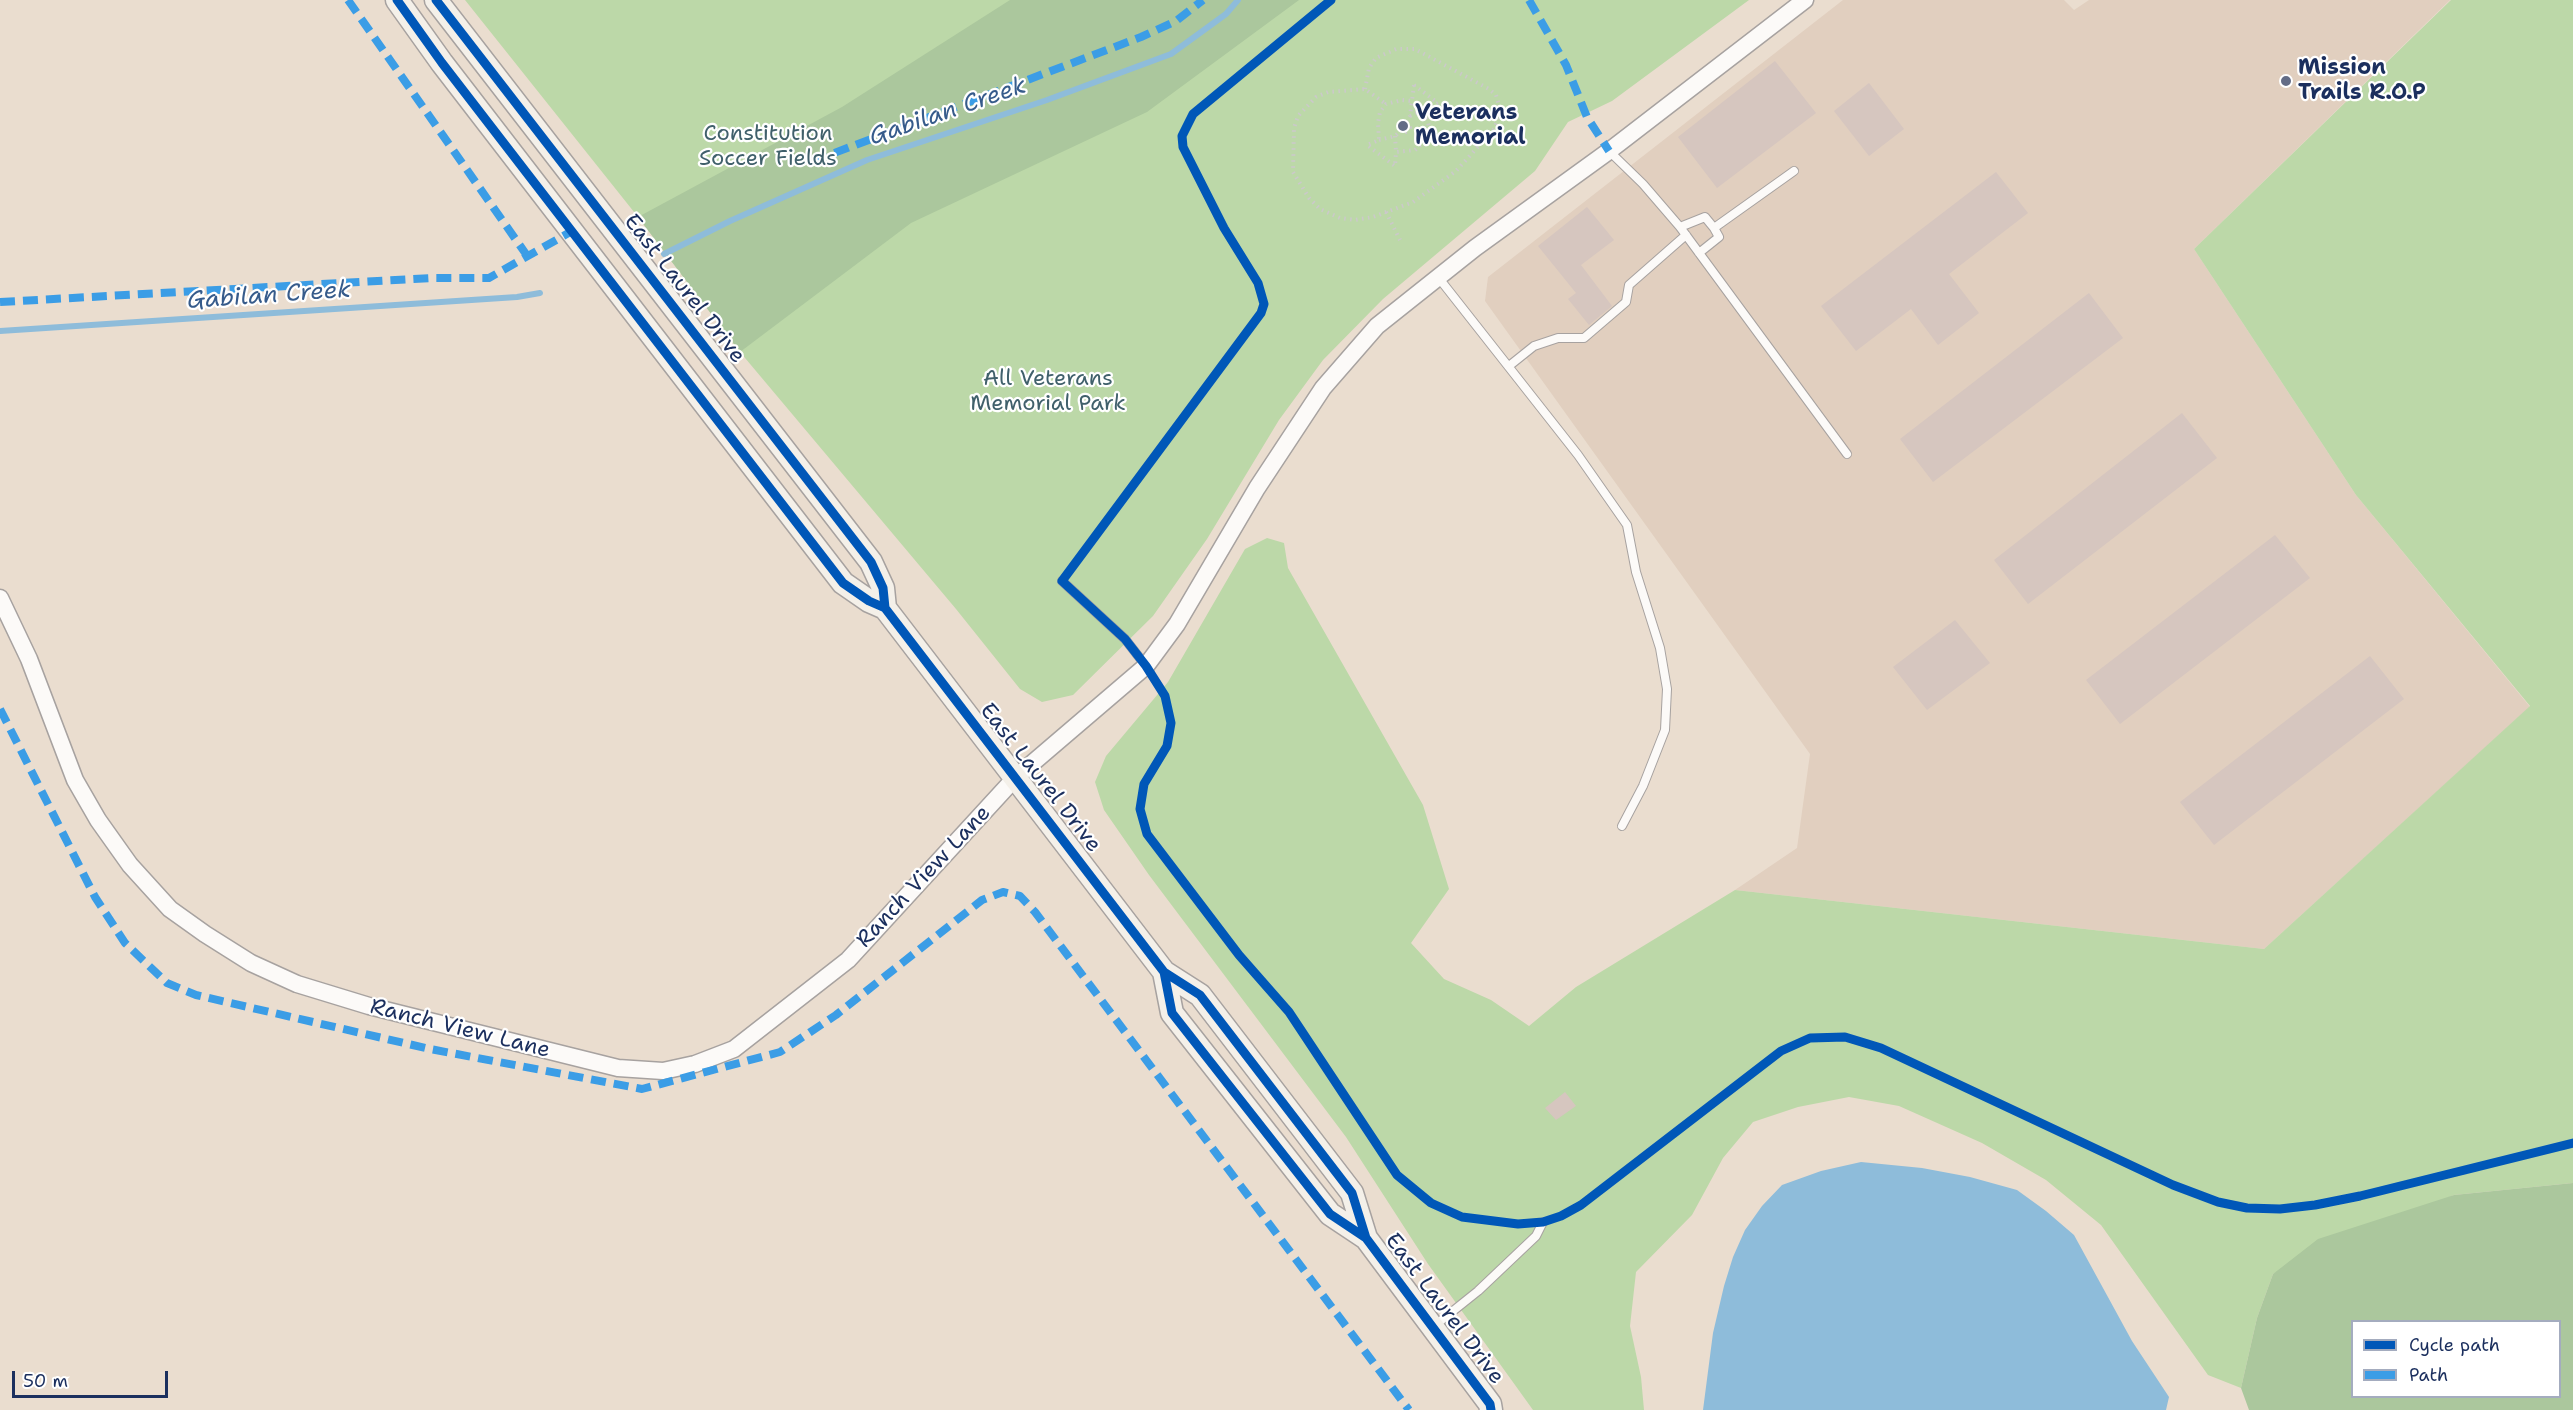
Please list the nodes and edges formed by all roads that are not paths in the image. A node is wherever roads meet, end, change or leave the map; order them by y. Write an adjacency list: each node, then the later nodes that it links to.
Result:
1 (397, 0): 15 (main road, East Laurel Drive)
2 (436, 0): 15 (main road, East Laurel Drive)
3 (1805, 0): 4 (street, Ranch View Lane)
4 (1609, 151): 6 (lane); 10 (street, Ranch View Lane)
5 (1794, 171): 7 (lane)
6 (1680, 227): 7 (lane); 8 (lane)
7 (1714, 228): 9 (lane)
8 (1686, 235): 9 (lane); 11 (lane)
9 (1699, 252): 12 (lane)
10 (1438, 276): 11 (lane); 16 (street, Ranch View Lane)
11 (1509, 366): 18 (lane)
12 (1847, 454)
13 (1062, 581): 16 (lane)
14 (0, 598): 17 (street, Ranch View Lane)
15 (885, 609): 17 (main road, East Laurel Drive)
16 (1146, 666): 17 (street, Ranch View Lane)
17 (1015, 778): 19 (main road, East Laurel Drive)
18 (1622, 826)
19 (1164, 972): 21 (main road, East Laurel Drive); 21 (main road, East Laurel Drive)
20 (1543, 1222): 22 (lane)
21 (1366, 1238): 22 (main road, East Laurel Drive)
22 (1433, 1327): 23 (main road, East Laurel Drive)
23 (1494, 1408)

